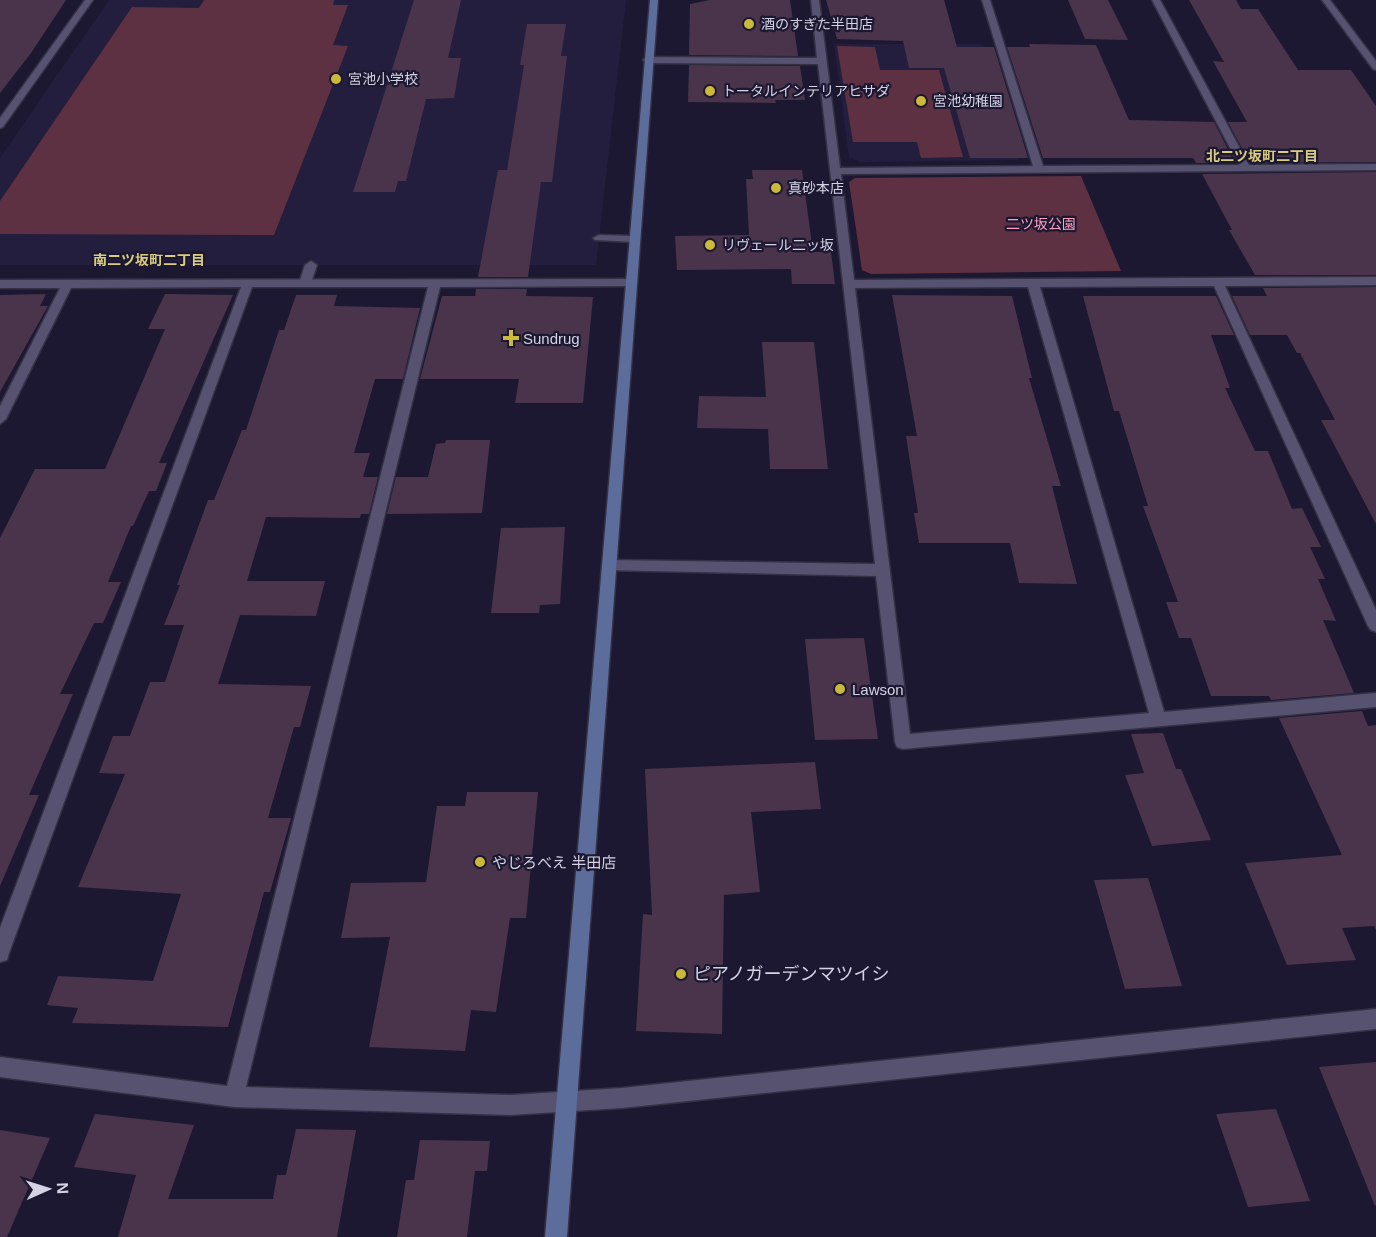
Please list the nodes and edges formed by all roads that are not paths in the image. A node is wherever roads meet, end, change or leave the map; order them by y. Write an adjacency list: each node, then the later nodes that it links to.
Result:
1 (89, 0): 10 (street)
2 (654, 0): 7 (street)
3 (815, 0): 8 (street)
4 (986, 0): 13 (street)
5 (1156, 0): 12 (street)
6 (1326, 0): 9 (street)
7 (648, 60): 8 (street); 16 (street)
8 (821, 61): 14 (street)
9 (1376, 67)
10 (0, 125)
11 (1376, 167): 12 (street)
12 (1246, 168): 13 (street)
13 (1039, 170): 14 (street)
14 (835, 171): 27 (street)
15 (599, 238): 16 (street)
16 (634, 239): 26 (street)
17 (311, 265): 21 (street)
18 (1376, 280): 19 (street)
19 (1218, 282): 23 (street); 31 (street)
20 (248, 283): 21 (street); 25 (street); 34 (street)
21 (305, 283): 22 (street)
22 (435, 283): 26 (street); 37 (street)
23 (1033, 283): 27 (street); 33 (street)
24 (0, 284): 25 (street)
25 (69, 284): 28 (street)
26 (630, 284): 29 (street)
27 (848, 284): 30 (street)
28 (0, 419)
29 (609, 566): 30 (street); 38 (street)
30 (881, 570): 33 (street)
31 (1376, 627)
32 (1376, 700): 33 (street)
33 (1158, 718)
34 (0, 953)
35 (1376, 1019): 38 (street)
36 (0, 1067): 37 (street)
37 (234, 1097): 38 (street)
38 (567, 1102): 39 (street)
39 (556, 1237)

